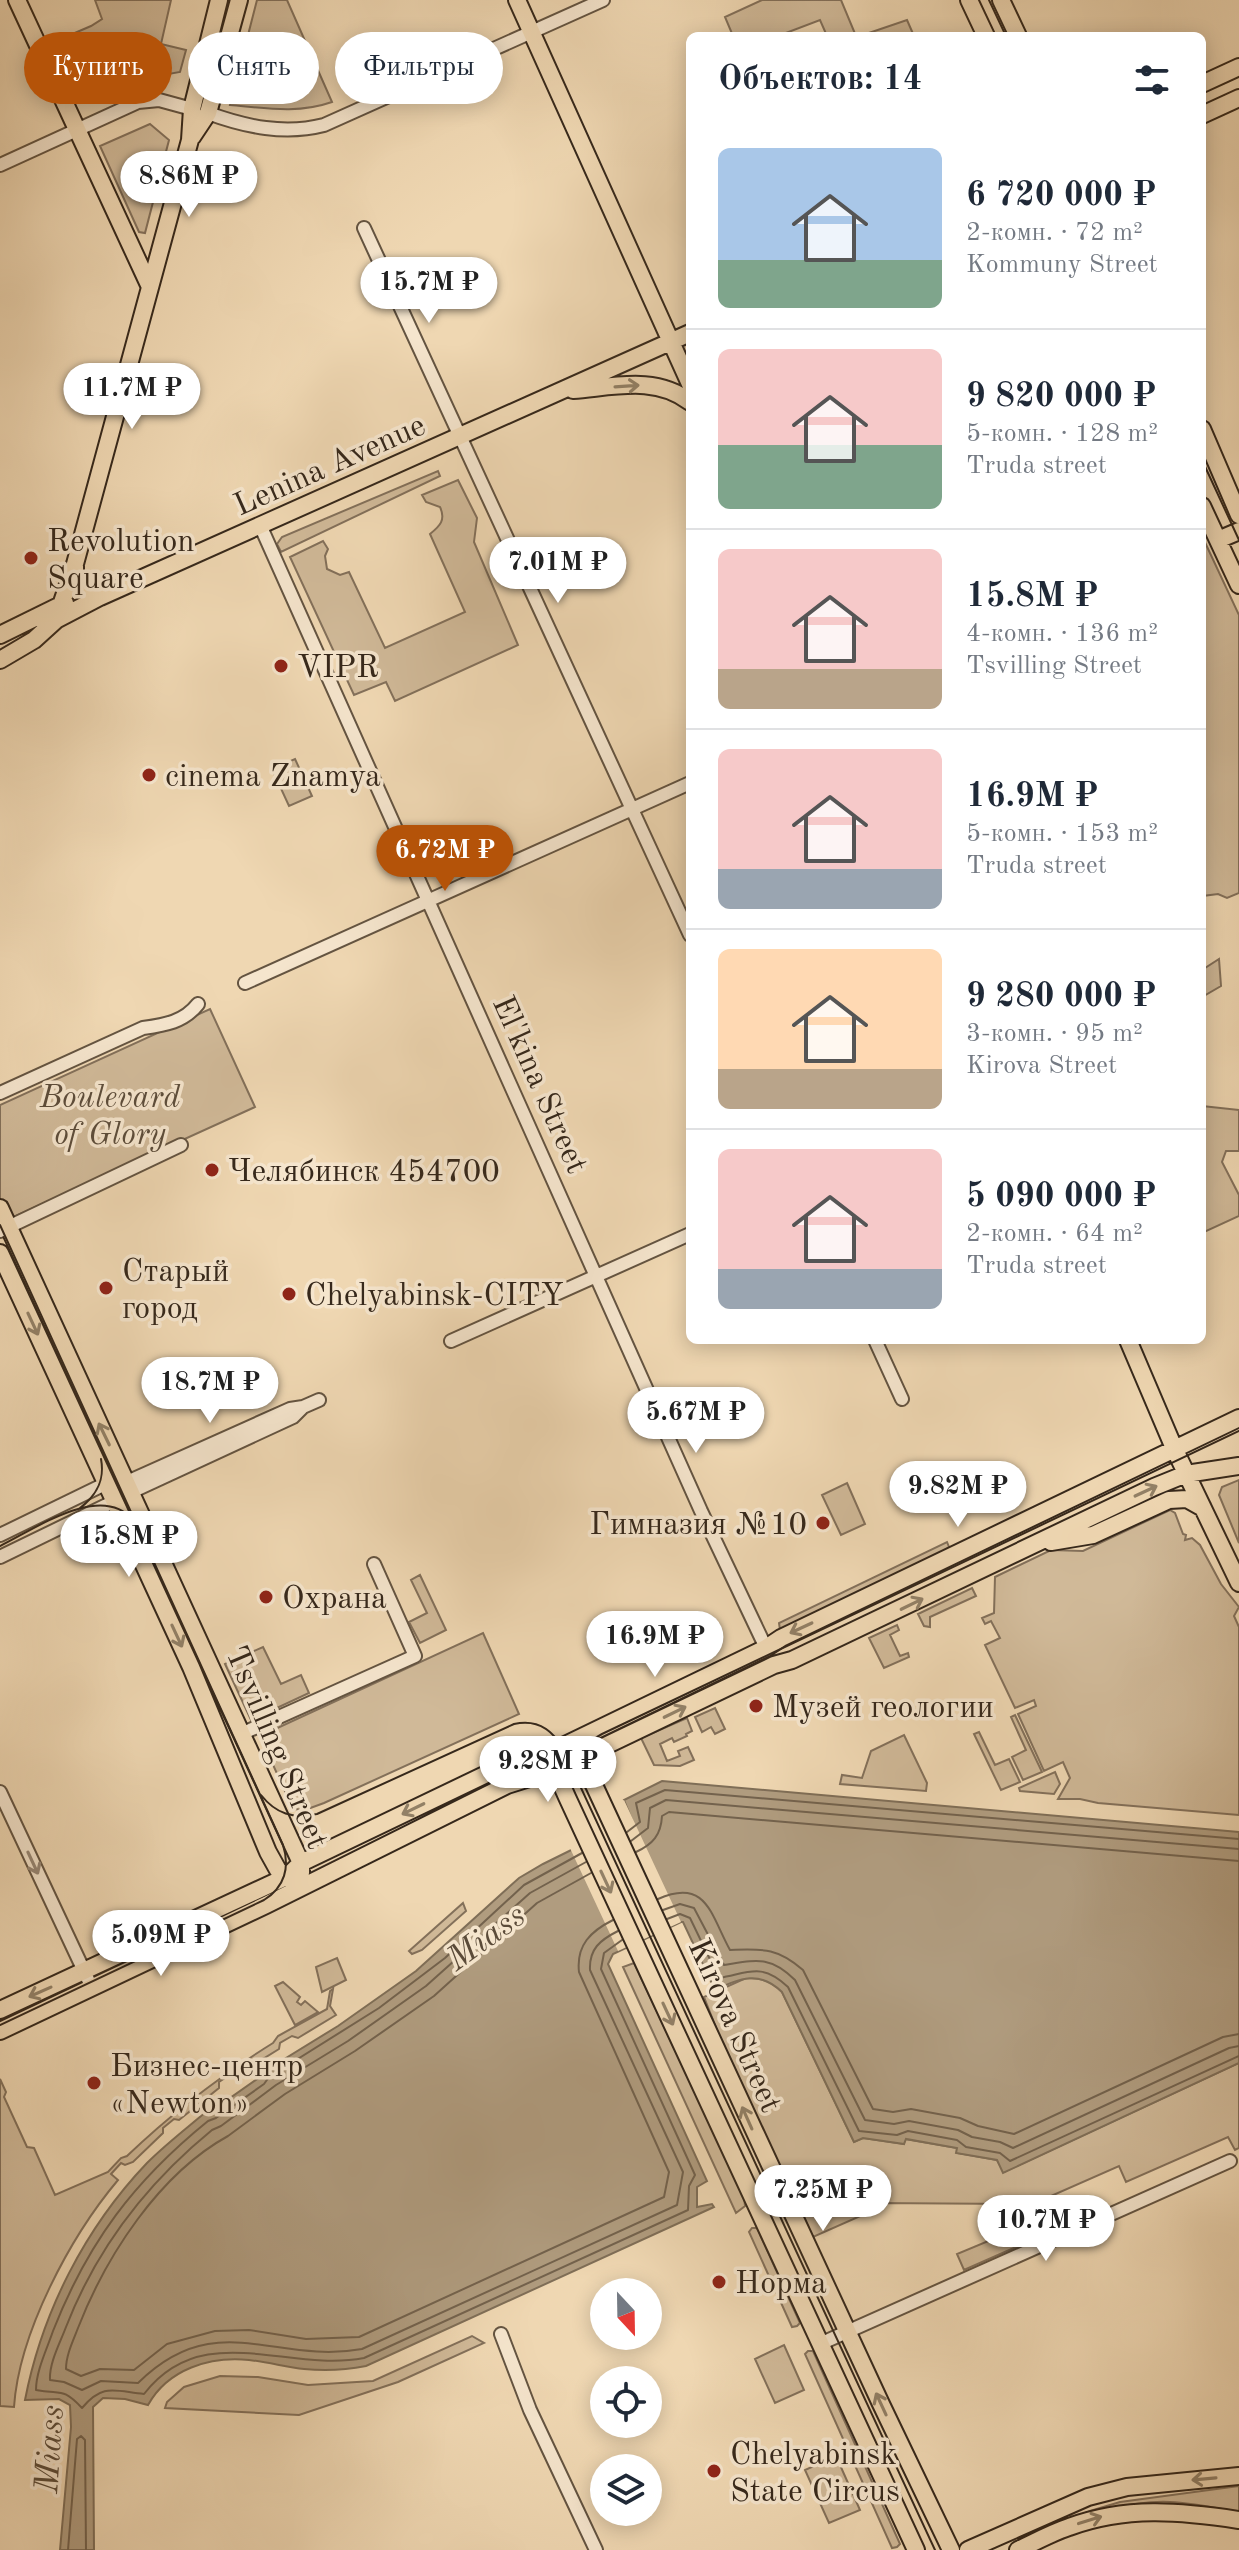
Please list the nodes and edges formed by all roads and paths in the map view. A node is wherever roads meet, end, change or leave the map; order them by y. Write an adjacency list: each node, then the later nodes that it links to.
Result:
1 (17, 0): 16 (main road)
2 (219, 0): 14 (main road)
3 (239, 0): 14 (main road)
4 (517, 0): 8 (main road)
5 (603, 0): 8 (street)
6 (969, 0): 9 (main road)
7 (1001, 0): 10 (main road)
8 (532, 32): 14 (street); 22 (main road)
9 (984, 32)
10 (1016, 32)
11 (1239, 67): 12 (main road)
12 (1206, 82)
13 (1239, 98): 15 (main road)
14 (200, 111): 16 (street); 19 (main road)
15 (1206, 113)
16 (77, 130): 17 (street); 19 (main road)
17 (0, 165)
18 (364, 228): 26 (street)
19 (150, 287): 33 (main road)
20 (686, 325): 22 (main road, Lenina Avenue)
21 (686, 334): 22 (main road, Lenina Avenue)
22 (670, 337): 23 (main road); 24 (main road, Lenina Avenue); 26 (main road, Lenina Avenue)
23 (686, 375)
24 (560, 391): 25 (main road, one-way to 25); 26 (main road, Lenina Avenue)
25 (686, 400)
26 (458, 433): 30 (main road, Lenina Avenue); 35 (main road, Lenina Avenue); 40 (street)
27 (1206, 438): 29 (main road)
28 (1206, 514): 32 (main road)
29 (1239, 515)
30 (260, 525): 36 (main road, Lenina Avenue); 41 (street, El'kina Street)
31 (1239, 531): 32 (main road)
32 (1218, 540): 34 (main road)
33 (75, 564): 35 (main road); 36 (main road)
34 (1239, 585)
35 (91, 590): 36 (main road, Lenina Avenue)
36 (59, 612): 37 (main road, Lenina Avenue); 38 (main road, Lenina Avenue)
37 (0, 635)
38 (0, 660)
39 (686, 785): 40 (street)
40 (634, 808): 41 (street); 42 (street)
41 (429, 902): 43 (street); 51 (street, El'kina Street)
42 (686, 926)
43 (245, 983)
44 (198, 1004): 45 (street)
45 (0, 1093)
46 (181, 1145): 48 (street)
47 (0, 1208): 48 (main road, Tsvilling Street)
48 (4, 1229): 62 (main road, Tsvilling Street, one-way to 48)
49 (686, 1236): 51 (street)
50 (0, 1253): 61 (main road, Tsvilling Street, one-way to 61)
51 (596, 1276): 52 (street); 70 (street, El'kina Street)
52 (451, 1341)
53 (877, 1344): 55 (street)
54 (1130, 1344): 58 (main road)
55 (902, 1399)
56 (319, 1400): 62 (street)
57 (1239, 1418): 58 (main road)
58 (1174, 1448): 60 (main road); 70 (main road, one-way to 70)
59 (1239, 1466): 60 (main road); 64 (main road)
60 (1186, 1474): 64 (main road); 66 (main road, one-way to 60)
61 (107, 1483): 62 (main road); 63 (main road, Tsvilling Street); 65 (street)
62 (129, 1487): 63 (main road); 72 (main road, Tsvilling Street)
63 (115, 1501): 67 (street); 78 (main road, Tsvilling Street, one-way to 78)
64 (1203, 1508): 66 (main road); 69 (main road)
65 (0, 1535)
66 (1038, 1543): 71 (main road, one-way to 66)
67 (0, 1557)
68 (374, 1564): 72 (street)
69 (1239, 1583)
70 (766, 1648): 71 (main road, El'kina Street); 73 (main road)
71 (774, 1665): 74 (main road, one-way to 71)
72 (241, 1734): 77 (main road, Tsvilling Street)
73 (559, 1748): 74 (main road, Kirova Street); 75 (main road, Kirova Street); 77 (main road, one-way to 77)
74 (576, 1760): 75 (main road); 85 (main road, Kirova Street, one-way to 74)
75 (555, 1770): 79 (main road); 87 (main road, Kirova Street, one-way to 87)
76 (0, 1792): 80 (street, one-way to 80)
77 (301, 1863): 78 (main road); 79 (main road, Tsvilling Street)
78 (288, 1876): 79 (main road, Tsvilling Street); 80 (main road)
79 (302, 1887): 81 (main road)
80 (85, 1972): 81 (street); 82 (main road, one-way to 82)
81 (92, 1988): 83 (main road)
82 (0, 2010)
83 (0, 2031)
84 (1236, 2159): 85 (street)
85 (847, 2331): 87 (street); 92 (main road, Kirova Street, one-way to 85)
86 (501, 2334): 90 (street)
87 (822, 2343): 91 (main road, Kirova Street)
88 (1239, 2476): 93 (main road, one-way to 93)
89 (1239, 2520): 94 (main road, one-way to 89)
90 (596, 2550)
91 (916, 2550)
92 (951, 2550)
93 (968, 2550)
94 (1018, 2550)

